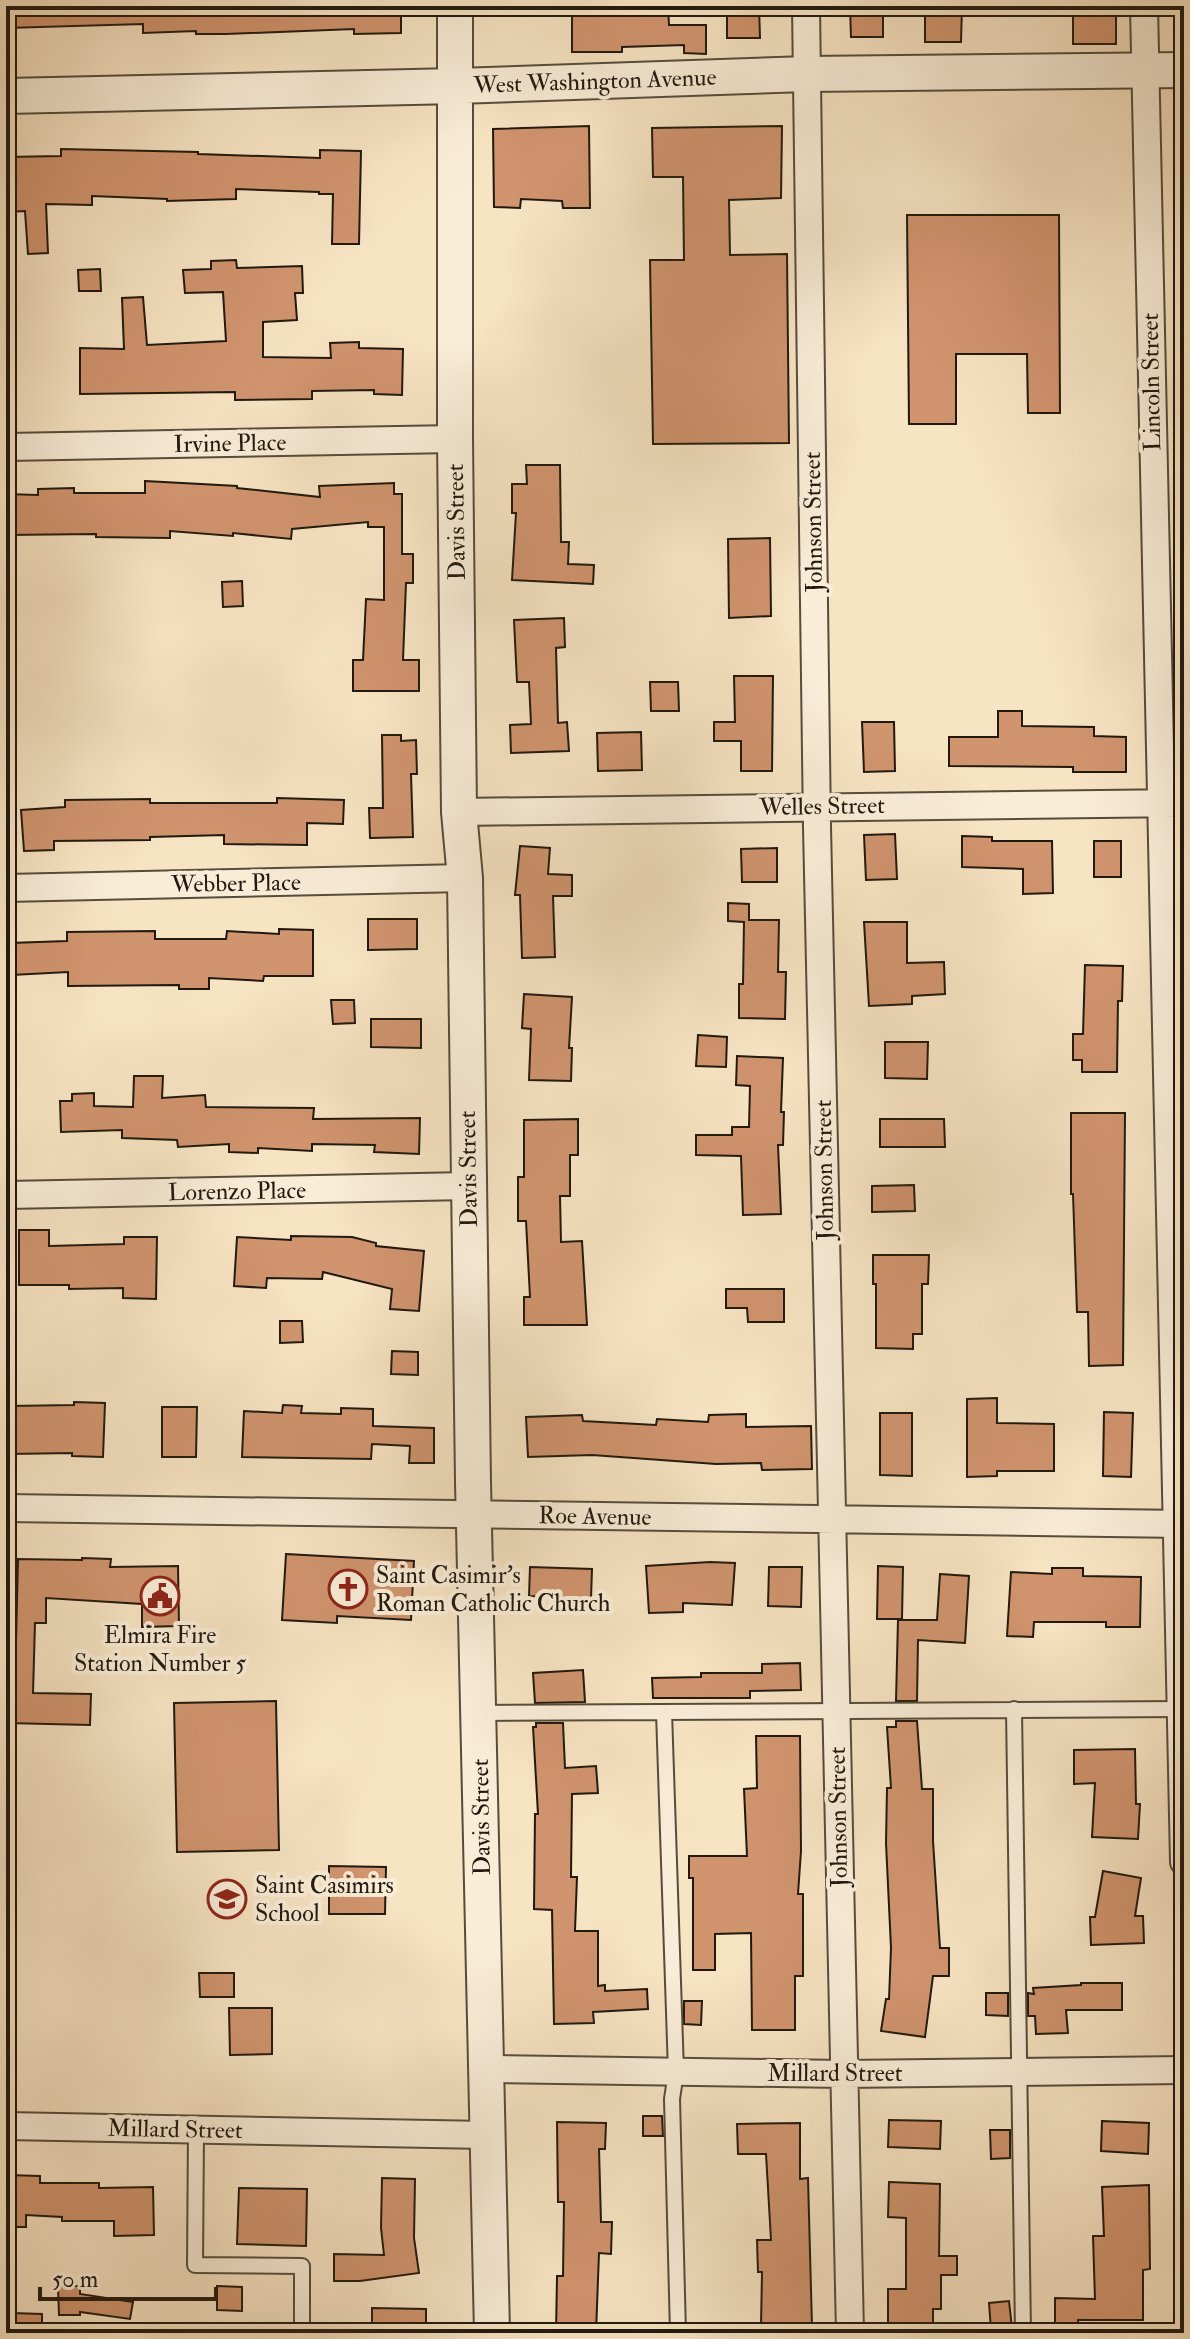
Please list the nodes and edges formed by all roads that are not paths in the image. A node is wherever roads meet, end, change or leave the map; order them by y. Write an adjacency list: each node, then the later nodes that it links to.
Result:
1 (455, 6): 7 (street, Davis Street)
2 (806, 6): 6 (street, Johnson Street)
3 (1144, 6): 5 (street, Lincoln Street)
4 (1184, 70): 5 (street, West Washington Avenue)
5 (1144, 71): 6 (street, West Washington Avenue); 11 (street, Lincoln Street)
6 (807, 74): 7 (street, West Washington Avenue); 12 (street, Johnson Street)
7 (457, 86): 8 (street, West Washington Avenue); 9 (street, Davis Street)
8 (6, 96)
9 (455, 439): 10 (street, Irvine Place); 13 (street, Davis Street)
10 (6, 447)
11 (1172, 803): 12 (street, Welles Street); 21 (street, Lincoln Street)
12 (817, 805): 13 (street, Welles Street); 20 (street, Johnson Street)
13 (459, 812): 14 (street, Davis Street)
14 (465, 878): 15 (street, Webber Place); 16 (street, Davis Street)
15 (6, 888)
16 (468, 1186): 17 (street, Lorenzo Place); 19 (street, Davis Street)
17 (6, 1195)
18 (6, 1508): 19 (street, Roe Avenue)
19 (473, 1514): 20 (street, Roe Avenue); 26 (street, Davis Street)
20 (831, 1519): 21 (street, Roe Avenue); 24 (street, Johnson Street)
21 (1180, 1524): 23 (street, Lincoln Street)
22 (1014, 1709): 23 (lane); 24 (lane); 31 (lane)
23 (1182, 1709): 27 (street, Lincoln Street)
24 (835, 1711): 25 (lane); 32 (street, Johnson Street)
25 (664, 1712): 26 (lane); 30 (lane)
26 (478, 1713): 28 (street, Davis Street)
27 (1184, 1862)
28 (487, 2069): 30 (street, Millard Street); 35 (street, Davis Street)
29 (1184, 2070): 31 (street, Millard Street)
30 (676, 2072): 32 (street, Millard Street); 38 (lane)
31 (1019, 2072): 32 (street, Millard Street); 40 (lane)
32 (844, 2074): 39 (street, Johnson Street)
33 (6, 2126): 34 (street, Millard Street)
34 (196, 2130): 35 (street, Millard Street); 36 (lane)
35 (487, 2135): 37 (street, Davis Street)
36 (302, 2333)
37 (492, 2333)
38 (678, 2333)
39 (850, 2333)
40 (1023, 2333)

